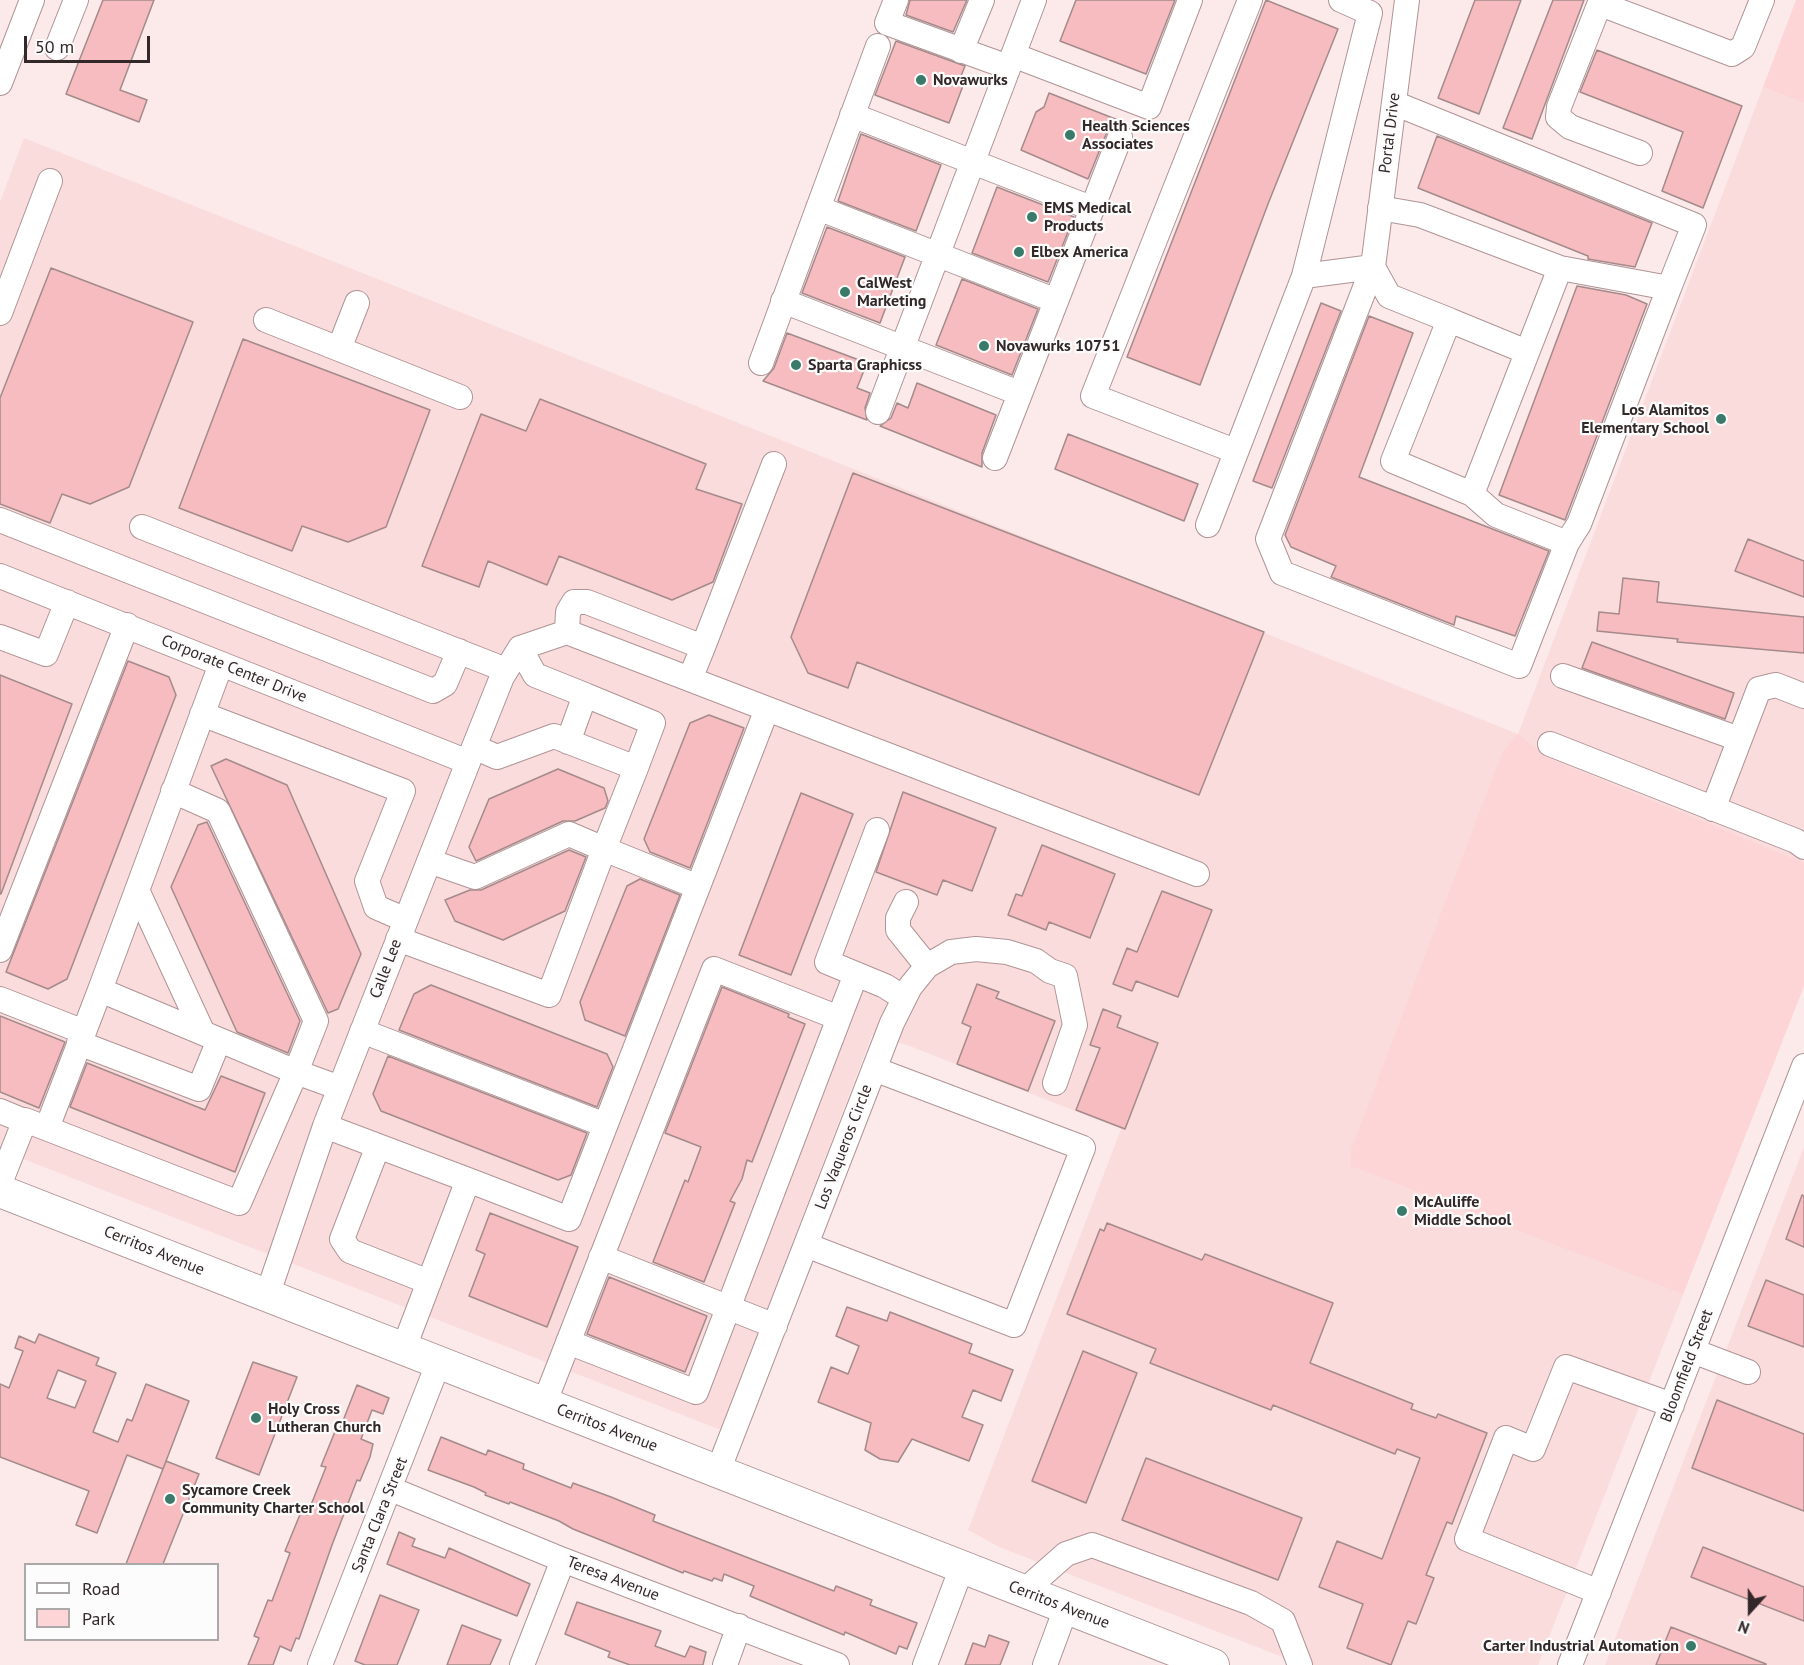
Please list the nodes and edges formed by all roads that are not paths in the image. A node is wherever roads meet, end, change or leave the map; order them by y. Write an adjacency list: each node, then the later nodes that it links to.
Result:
1 (32, 0): 16 (street)
2 (76, 0): 13 (street)
3 (896, 0): 14 (street)
4 (982, 0): 14 (street)
5 (1034, 0): 15 (street)
6 (1190, 0): 15 (street)
7 (1250, 0): 44 (street)
8 (1341, 0): 29 (street)
9 (1407, 0): 17 (street, Portal Drive)
10 (1603, 0): 11 (street); 20 (street)
11 (1762, 0)
12 (878, 46): 18 (street)
13 (57, 48)
14 (961, 51): 15 (street)
15 (1009, 66): 21 (street)
16 (0, 83)
17 (1394, 103): 25 (street, Portal Drive); 30 (street)
18 (852, 115): 21 (street); 23 (street)
19 (1120, 137): 24 (street)
20 (1640, 153)
21 (972, 161): 24 (street); 26 (street)
22 (50, 181): 34 (street)
23 (818, 208): 26 (street); 32 (street)
24 (1091, 208): 31 (street)
25 (1380, 208): 27 (street, Portal Drive); 28 (street)
26 (937, 255): 31 (street); 37 (street)
27 (1373, 267): 29 (street); 36 (street); 51 (street, Portal Drive)
28 (1560, 268): 30 (street); 39 (street)
29 (1304, 276): 44 (street)
30 (1669, 288): 51 (street)
31 (1054, 300): 41 (street)
32 (783, 301): 37 (street); 40 (street)
33 (357, 303): 38 (street)
34 (0, 313)
35 (266, 320): 38 (street)
36 (1449, 320): 39 (street); 47 (street)
37 (902, 348): 41 (street); 43 (street)
38 (339, 349): 42 (street)
39 (1527, 352): 47 (street)
40 (761, 363)
41 (1019, 393): 45 (street)
42 (460, 397)
43 (878, 412)
44 (1235, 451): 49 (street)
45 (995, 458)
46 (774, 464): 57 (street)
47 (1472, 494): 51 (street)
48 (0, 520): 59 (street)
49 (1208, 525)
50 (142, 527): 59 (street)
51 (1567, 543)
52 (0, 576): 53 (street, Corporate Center Drive)
53 (67, 602): 54 (street, Corporate Center Drive); 56 (street)
54 (127, 625): 60 (street, Corporate Center Drive); 84 (street)
55 (567, 632): 57 (street); 58 (street); 63 (street)
56 (0, 637)
57 (703, 647): 63 (street)
58 (520, 648): 61 (street, Calle Lee); 64 (street)
59 (459, 651): 61 (street)
60 (221, 664): 67 (street); 71 (street, Corporate Center Drive)
61 (506, 670): 71 (street, Calle Lee)
62 (1563, 676): 68 (street)
63 (690, 679): 66 (street)
64 (585, 695): 69 (street); 72 (street)
65 (1804, 696): 68 (street)
66 (767, 709): 79 (street); 80 (street)
67 (202, 714): 73 (street); 83 (street)
68 (1739, 739): 74 (street)
69 (568, 742): 71 (street, Corporate Center Drive); 72 (street, Corporate Center Drive)
70 (1550, 744): 74 (street)
71 (471, 755): 78 (street, Calle Lee)
72 (636, 768): 77 (street)
73 (173, 791): 81 (street); 96 (street)
74 (1713, 809): 76 (street)
75 (877, 830): 86 (street)
76 (1801, 843)
77 (604, 849): 78 (street); 80 (street); 83 (street)
78 (429, 861): 83 (street, Calle Lee)
79 (1197, 874)
80 (698, 887): 101 (street)
81 (137, 890): 87 (street); 92 (street)
82 (906, 902): 85 (street)
83 (402, 930): 91 (street, Calle Lee)
84 (0, 950)
85 (927, 966): 88 (street, Los Vaqueros Circle); 97 (street, Los Vaqueros Circle)
86 (856, 974): 88 (street); 90 (street)
87 (99, 990): 92 (street); 93 (street)
88 (904, 998): 95 (street, Los Vaqueros Circle)
89 (0, 999): 93 (street)
90 (839, 1018): 109 (street); 112 (street)
91 (362, 1031): 98 (street, Calle Lee); 101 (street)
92 (211, 1036): 93 (street); 96 (street)
93 (82, 1038): 103 (street)
94 (1804, 1066): 116 (street, Bloomfield Street)
95 (874, 1069): 108 (street, Los Vaqueros Circle); 108 (street)
96 (296, 1072): 98 (street); 103 (street)
97 (1055, 1083)
98 (340, 1088): 102 (street, Calle Lee)
99 (0, 1111): 100 (street)
100 (24, 1121): 103 (street); 106 (street)
101 (605, 1125): 105 (street)
102 (325, 1126): 104 (street); 111 (street, Calle Lee)
103 (47, 1128)
104 (378, 1146): 105 (street); 110 (street)
105 (468, 1180): 110 (street)
106 (0, 1183)
107 (0, 1191): 111 (main road, Cerritos Avenue)
108 (806, 1245): 113 (street, Los Vaqueros Circle)
109 (601, 1257): 112 (street); 114 (street)
110 (429, 1282): 115 (street)
111 (267, 1296): 115 (main road, Cerritos Avenue)
112 (729, 1308): 113 (street); 114 (street)
113 (775, 1326): 121 (street, Los Vaqueros Circle)
114 (568, 1342): 119 (street)
115 (403, 1350): 117 (main road, Cerritos Avenue)
116 (1693, 1351): 118 (street); 120 (street, Bloomfield Street)
117 (438, 1364): 119 (main road, Cerritos Avenue); 122 (street, Santa Clara Street)
118 (1748, 1372)
119 (544, 1404): 121 (main road, Cerritos Avenue)
120 (1672, 1405): 126 (street, Bloomfield Street); 126 (street)
121 (718, 1471): 124 (main road, Cerritos Avenue)
122 (391, 1489): 123 (street, Teresa Avenue); 129 (street, Santa Clara Street)
123 (563, 1560): 128 (street, Teresa Avenue); 130 (street)
124 (962, 1567): 125 (main road, Cerritos Avenue); 133 (street)
125 (1024, 1591): 127 (main road, Cerritos Avenue); 136 (street)
126 (1599, 1592): 137 (street, Bloomfield Street)
127 (1066, 1608): 134 (street); 135 (main road, Cerritos Avenue)
128 (739, 1626): 131 (street); 132 (street, Teresa Avenue)
129 (321, 1665)
130 (522, 1665)
131 (724, 1665)
132 (837, 1665)
133 (925, 1665)
134 (1045, 1665)
135 (1214, 1665)
136 (1300, 1665)
137 (1570, 1665)

